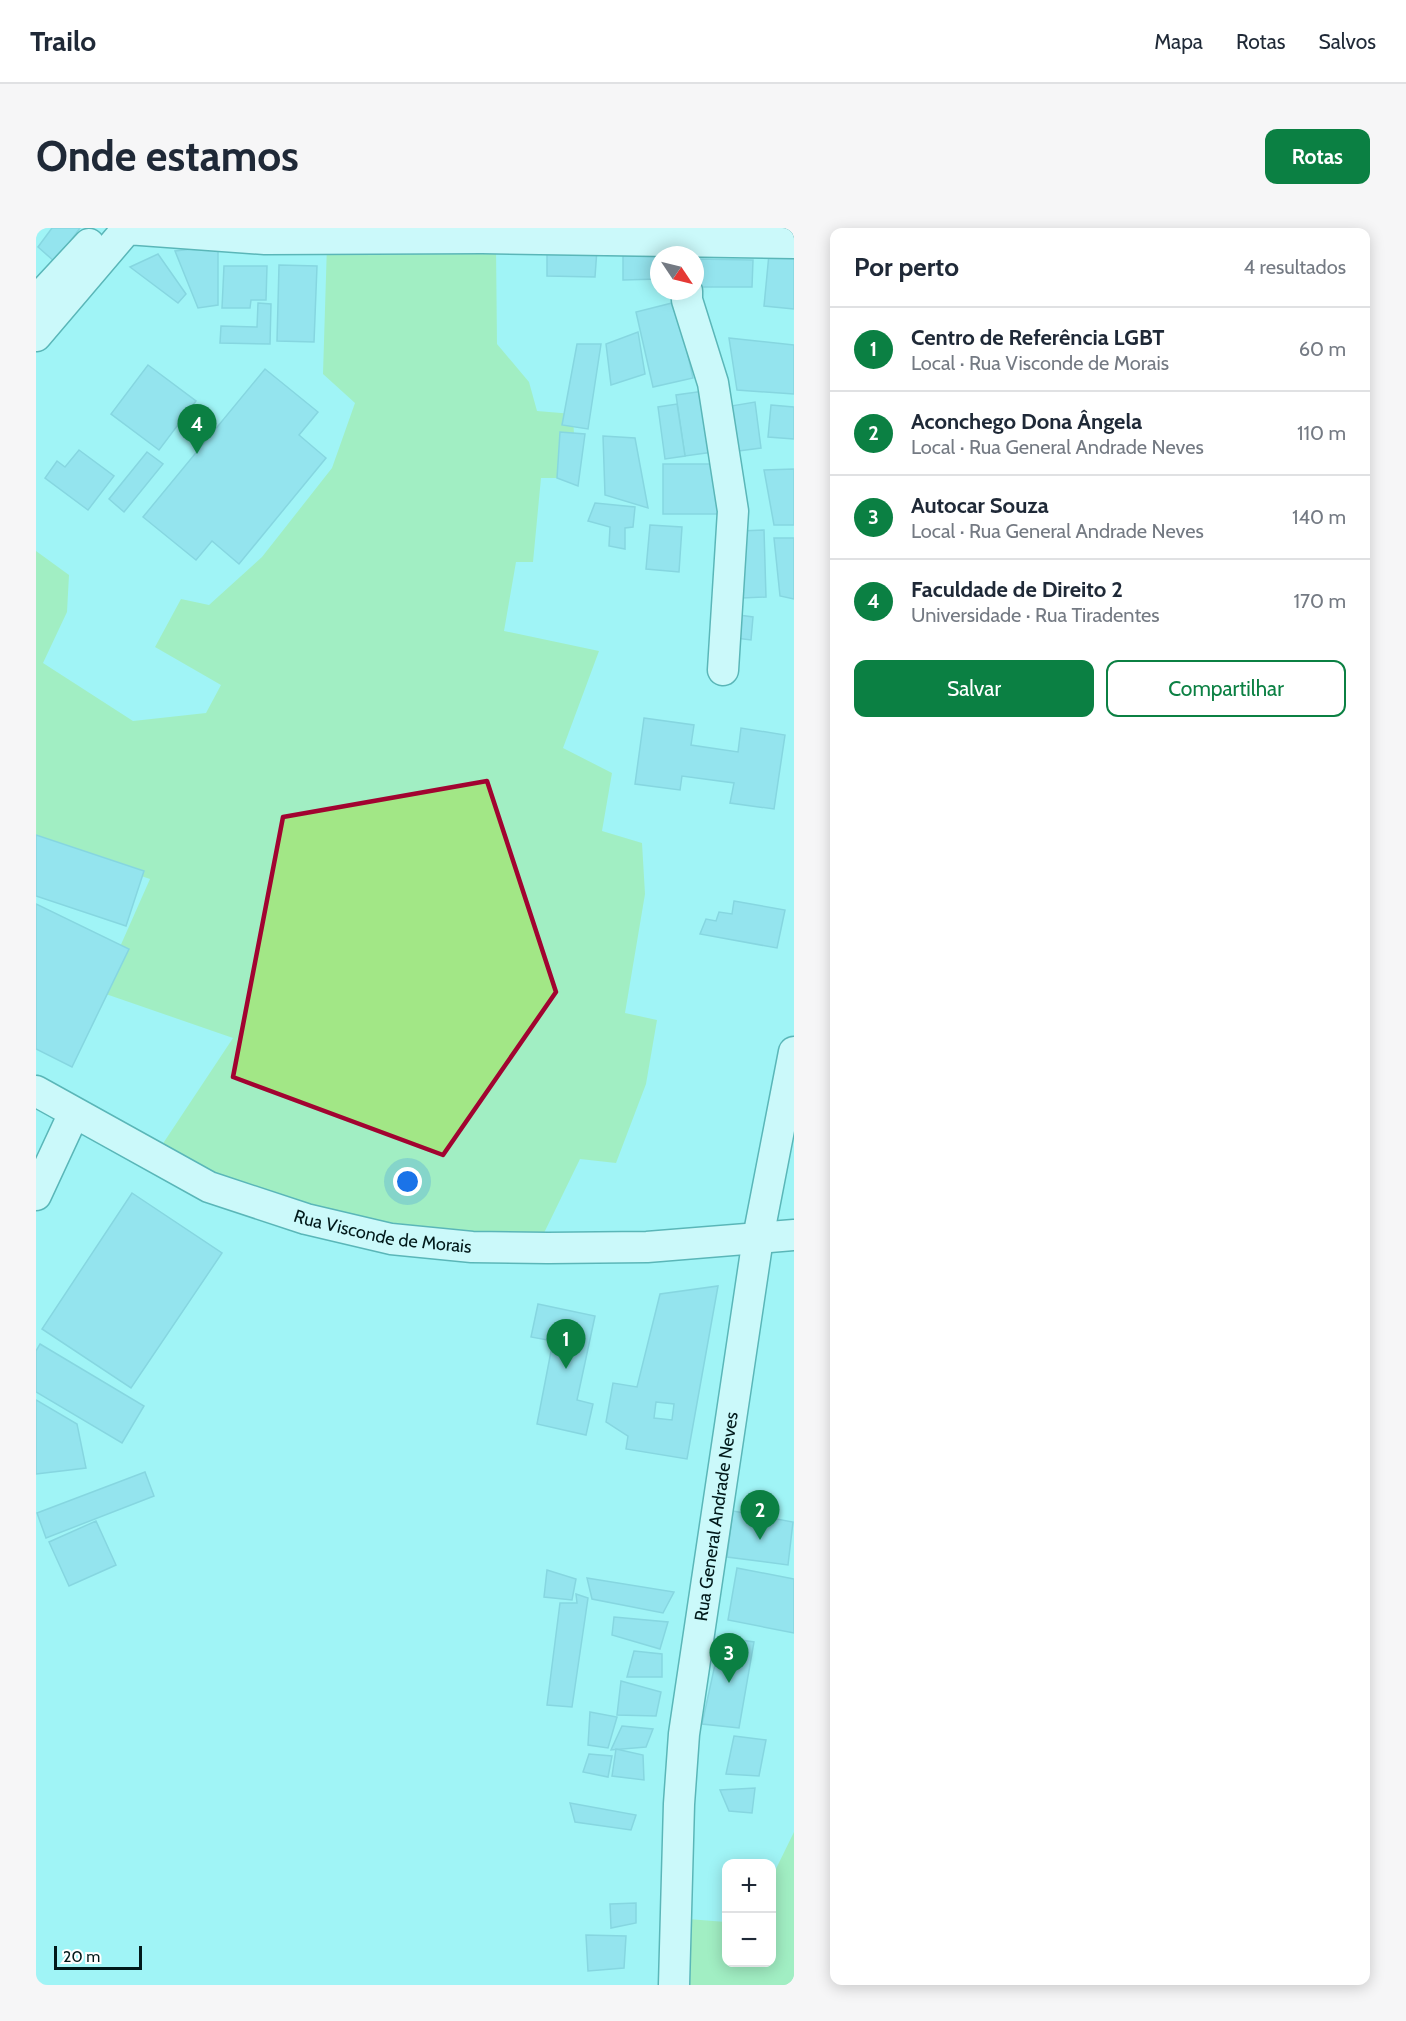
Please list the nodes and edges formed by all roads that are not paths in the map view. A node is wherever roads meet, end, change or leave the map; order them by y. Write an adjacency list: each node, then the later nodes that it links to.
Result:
1 (104, 228): 5 (street)
2 (687, 241): 3 (street); 6 (street)
3 (794, 243)
4 (687, 300): 7 (street)
5 (36, 301)
6 (36, 336)
7 (723, 670)
8 (794, 1052): 13 (street, Rua General Andrade Neves)
9 (36, 1091): 10 (street, Rua Visconde de Morais)
10 (74, 1113): 11 (street); 13 (street, Rua Visconde de Morais)
11 (36, 1195)
12 (794, 1235): 13 (street, Rua Visconde de Morais)
13 (758, 1238): 14 (street, Rua General Andrade Neves)
14 (674, 1985)

